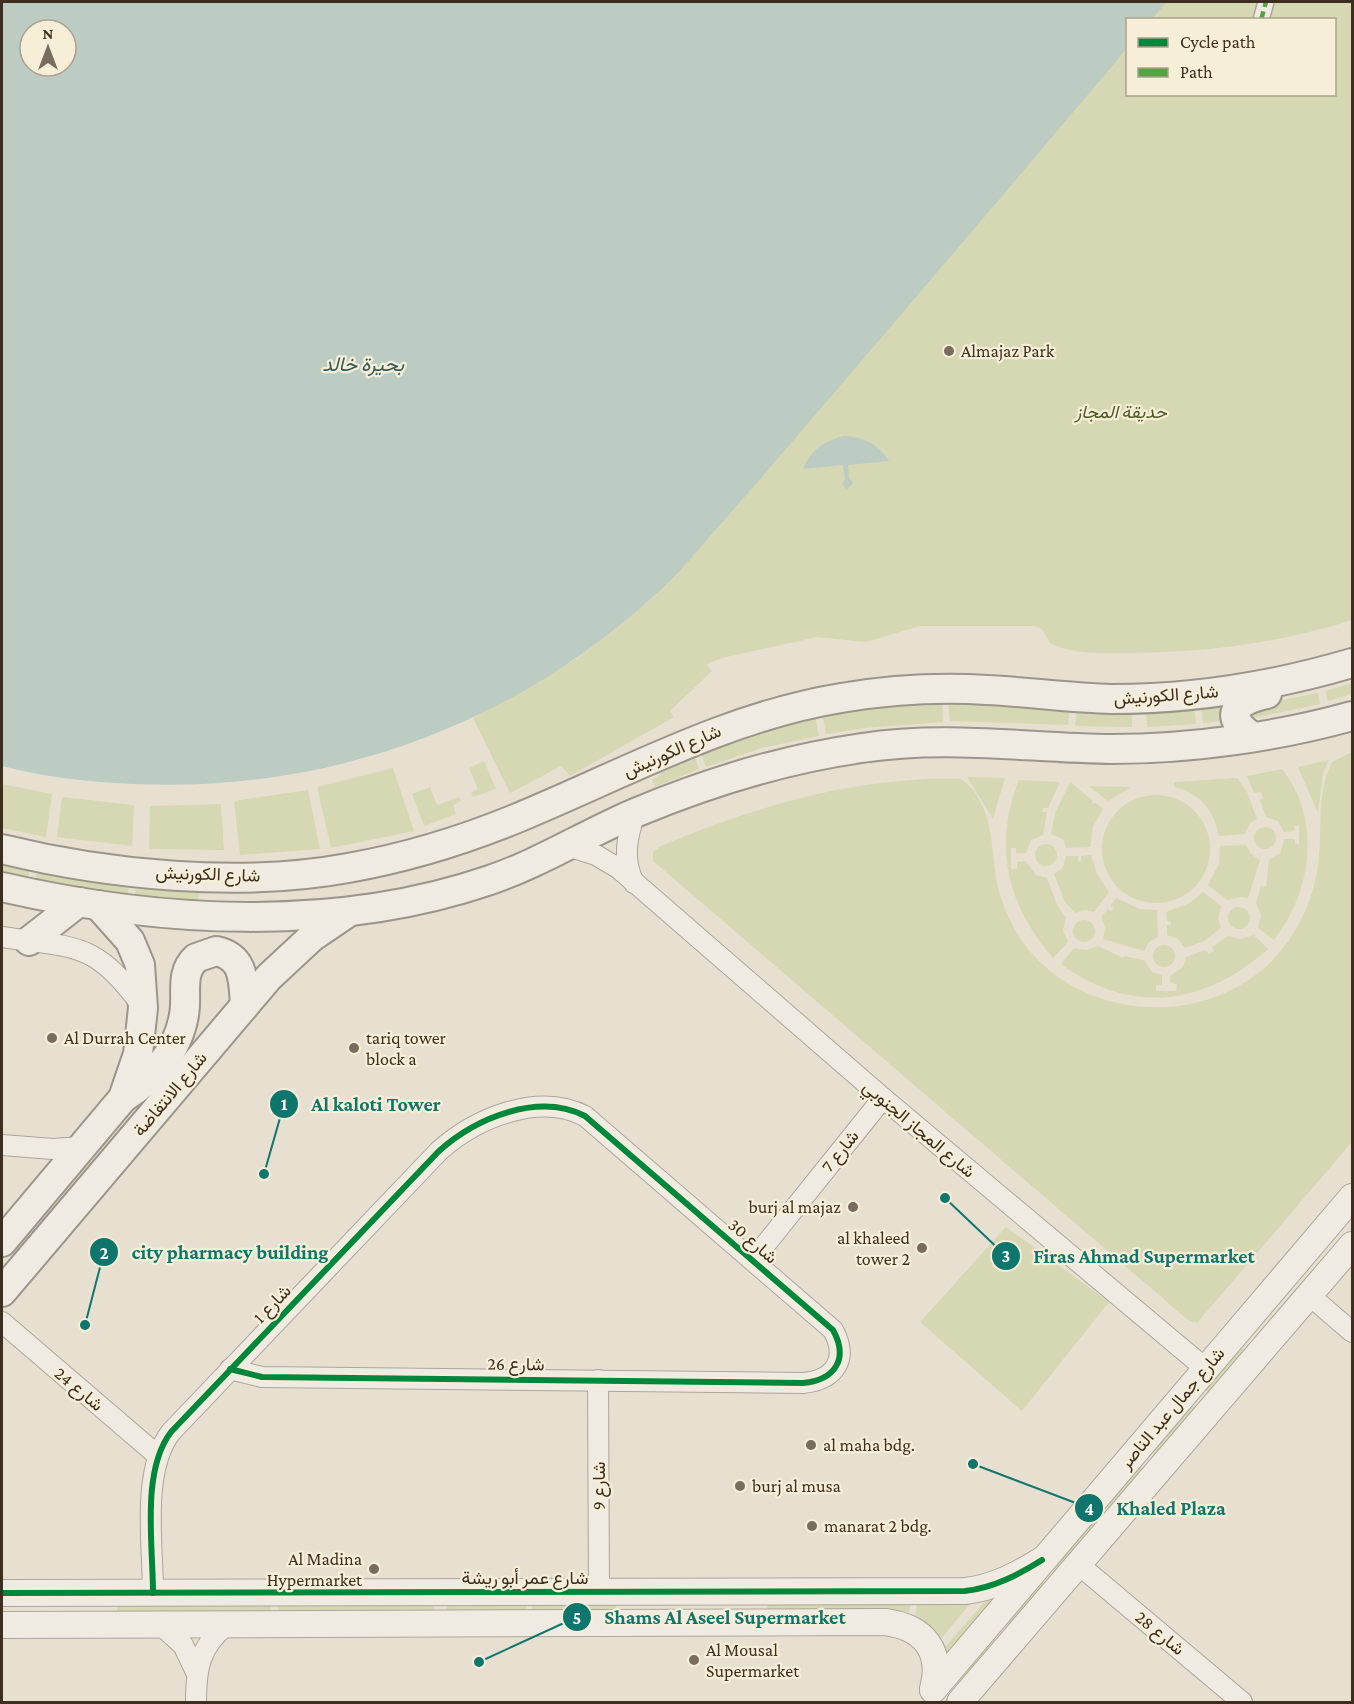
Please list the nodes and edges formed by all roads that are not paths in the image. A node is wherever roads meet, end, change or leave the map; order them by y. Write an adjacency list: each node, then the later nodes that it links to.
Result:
1 (1266, 2): 2 (street)
2 (1262, 18)
3 (1353, 663): 4 (main road, شارع الكورنيش)
4 (1319, 673): 6 (main road); 9 (main road, شارع الكورنيش)
5 (1353, 716): 6 (main road)
6 (1253, 737): 7 (main road)
7 (635, 813): 8 (main road); 10 (street)
8 (567, 846): 10 (street, شارع المجاز الجنوبي); 13 (main road)
9 (2, 849)
10 (636, 885): 18 (street, شارع المجاز الجنوبي)
11 (2, 887): 12 (main road)
12 (89, 904): 13 (main road); 14 (main road); 16 (main road, شارع الانتفاضة)
13 (351, 910): 15 (main road, شارع الانتفاضة)
14 (15, 939): 16 (street)
15 (245, 1005): 17 (main road); 27 (main road, شارع الانتفاضة)
16 (143, 1008): 17 (main road, شارع الانتفاضة)
17 (123, 1098): 21 (main road, شارع الانتفاضة)
18 (883, 1098): 26 (street, شارع 7); 32 (street, شارع المجاز الجنوبي)
19 (596, 1124): 26 (street, شارع 30); 31 (street, شارع 1)
20 (2, 1145): 21 (street)
21 (81, 1147): 24 (main road, شارع الانتفاضة)
22 (1353, 1197): 23 (street, شارع جمال عبد الناصر)
23 (1333, 1220): 28 (street); 32 (street, شارع جمال عبد الناصر)
24 (2, 1242)
25 (1353, 1245): 28 (street, شارع جمال عبد الناصر)
26 (753, 1260): 34 (street, شارع 30)
27 (2, 1292)
28 (1309, 1295): 30 (street); 37 (street, شارع جمال عبد الناصر)
29 (2, 1322): 35 (street, شارع 24)
30 (1353, 1332)
31 (230, 1369): 33 (street, شارع 26); 35 (street, شارع 1)
32 (1206, 1369): 36 (street, شارع جمال عبد الناصر)
33 (598, 1380): 34 (street, شارع 26); 42 (street, شارع 9)
34 (803, 1383)
35 (157, 1455): 41 (street, شارع 1)
36 (1042, 1560): 38 (street, شارع عمر أبو ريشة); 49 (street, شارع جمال عبد الناصر)
37 (1078, 1564): 51 (street, شارع جمال عبد الناصر); 52 (street, شارع 28)
38 (745, 1592): 42 (street, شارع عمر أبو ريشة); 44 (street)
39 (2, 1593): 40 (street, شارع عمر أبو ريشة)
40 (88, 1593): 41 (street, شارع عمر أبو ريشة); 43 (street)
41 (153, 1593): 42 (street, شارع عمر أبو ريشة)
42 (600, 1593)
43 (2, 1608)
44 (640, 1624): 47 (street); 49 (street)
45 (2, 1625): 46 (street)
46 (161, 1625): 47 (street); 48 (street)
47 (227, 1625): 48 (street)
48 (196, 1672): 50 (street)
49 (928, 1696)
50 (196, 1702)
51 (960, 1702)
52 (1242, 1702)

